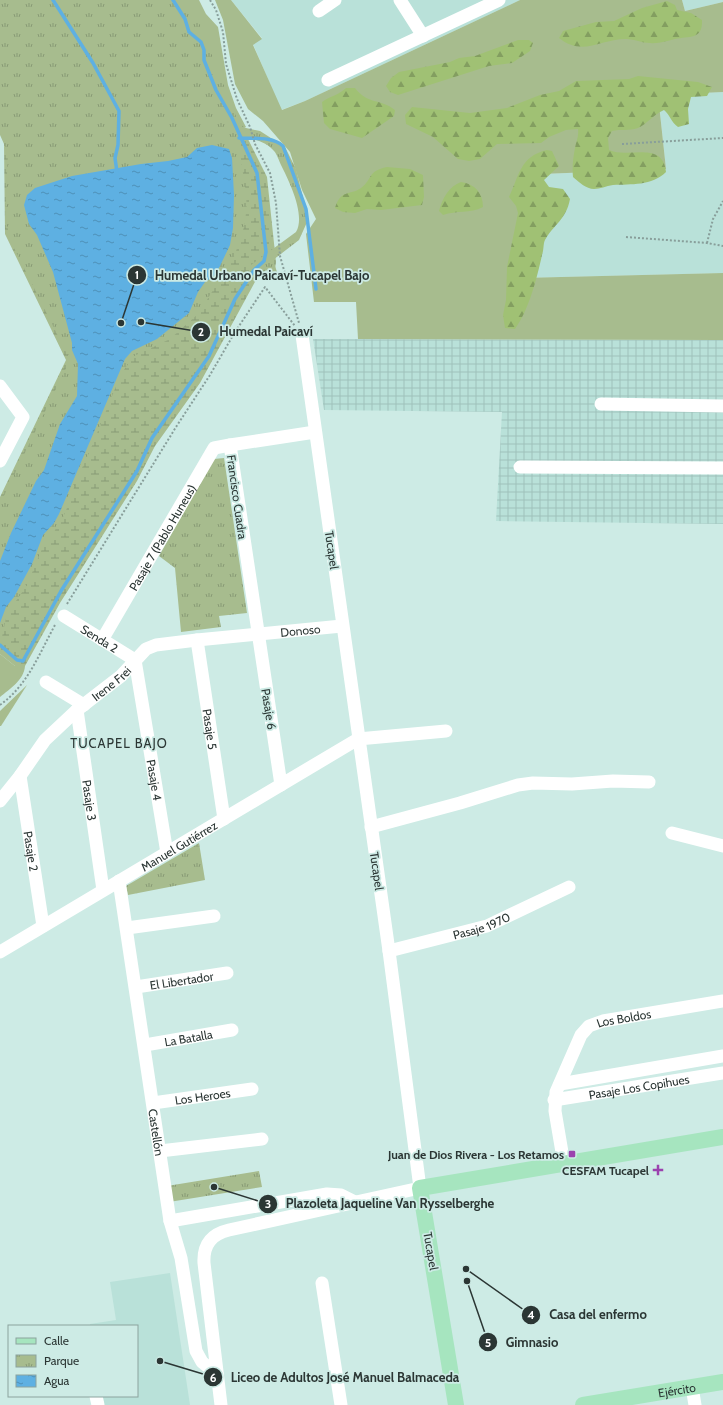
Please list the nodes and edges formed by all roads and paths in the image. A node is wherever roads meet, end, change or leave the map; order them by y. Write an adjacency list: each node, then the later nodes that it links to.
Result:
1 (210, 0): 14 (path)
2 (334, 0): 5 (street)
3 (400, 0): 6 (street)
4 (498, 0): 6 (street)
5 (319, 10)
6 (423, 36): 7 (street)
7 (328, 80)
8 (723, 138): 9 (path)
9 (622, 144)
10 (723, 201): 12 (path)
11 (626, 236): 12 (path)
12 (708, 243): 13 (path)
13 (723, 246)
14 (302, 335): 18 (street, Tucapel); 23 (path)
15 (0, 386): 20 (street)
16 (601, 404): 17 (street)
17 (723, 406)
18 (315, 432): 19 (street, Francisco Cuadra); 24 (street, Tucapel)
19 (230, 445): 25 (street, Francisco Cuadra); 26 (street, Pasaje 7 (Pablo Huneus))
20 (0, 461)
21 (520, 467): 22 (street)
22 (723, 468)
23 (62, 615): 26 (street, Senda 2); 30 (path)
24 (342, 626): 25 (street, Donoso); 33 (street, Tucapel)
25 (258, 634): 27 (street, Irene Frei); 36 (street, Pasaje 6)
26 (102, 640): 28 (street, Senda 2)
27 (197, 640): 28 (street, Irene Frei); 38 (street, Pasaje 5)
28 (135, 660): 31 (street, Irene Frei); 42 (street, Pasaje 4)
29 (46, 682): 31 (street)
30 (0, 705)
31 (81, 708): 34 (street, Irene Frei); 45 (street, Pasaje 3)
32 (446, 731): 33 (street)
33 (358, 739): 36 (street, Manuel Gutiérrez); 39 (street, Tucapel)
34 (20, 776): 37 (street, Irene Frei); 47 (street, Pasaje 2)
35 (649, 782): 39 (street)
36 (281, 785): 38 (street, Manuel Gutiérrez)
37 (0, 801)
38 (224, 819): 42 (street, Manuel Gutiérrez)
39 (371, 827): 49 (street, Tucapel)
40 (672, 833): 41 (street)
41 (723, 846)
42 (167, 852): 43 (street, Manuel Gutiérrez)
43 (119, 881): 45 (street, Manuel Gutiérrez); 48 (street, Castellón)
44 (569, 887): 49 (street, Pasaje 1970)
45 (103, 890): 47 (street, Manuel Gutiérrez)
46 (214, 916): 48 (street)
47 (43, 926): 50 (street, Manuel Gutiérrez)
48 (127, 928): 52 (street, Castellón)
49 (389, 951): 66 (street, Tucapel)
50 (0, 952)
51 (227, 973): 52 (street, El Libertador)
52 (136, 987): 55 (street, Castellón)
53 (723, 1001): 58 (street, Los Boldos)
54 (232, 1030): 55 (street, La Batalla)
55 (145, 1045): 61 (street, Castellón)
56 (723, 1056): 58 (street, Pasaje Los Copihues)
57 (723, 1073): 60 (street, Pasaje Los Copihues)
58 (560, 1084): 60 (street, Los Boldos)
59 (252, 1089): 61 (street, Los Heroes)
60 (554, 1100): 65 (street)
61 (153, 1102): 64 (street, Castellón)
62 (723, 1137): 65 (main road)
63 (262, 1139): 64 (street)
64 (160, 1151): 68 (street, Castellón)
65 (564, 1164): 66 (main road)
66 (420, 1188): 67 (street); 75 (main road, Tucapel)
67 (355, 1202): 68 (street); 70 (street)
68 (170, 1221): 70 (street, Castellón)
69 (322, 1283): 74 (street)
70 (217, 1374): 73 (street)
71 (723, 1382): 72 (main road, Ejército)
72 (692, 1387): 76 (main road, Ejército); 77 (street)
73 (221, 1405)
74 (341, 1405)
75 (456, 1405)
76 (583, 1405)
77 (695, 1405)

